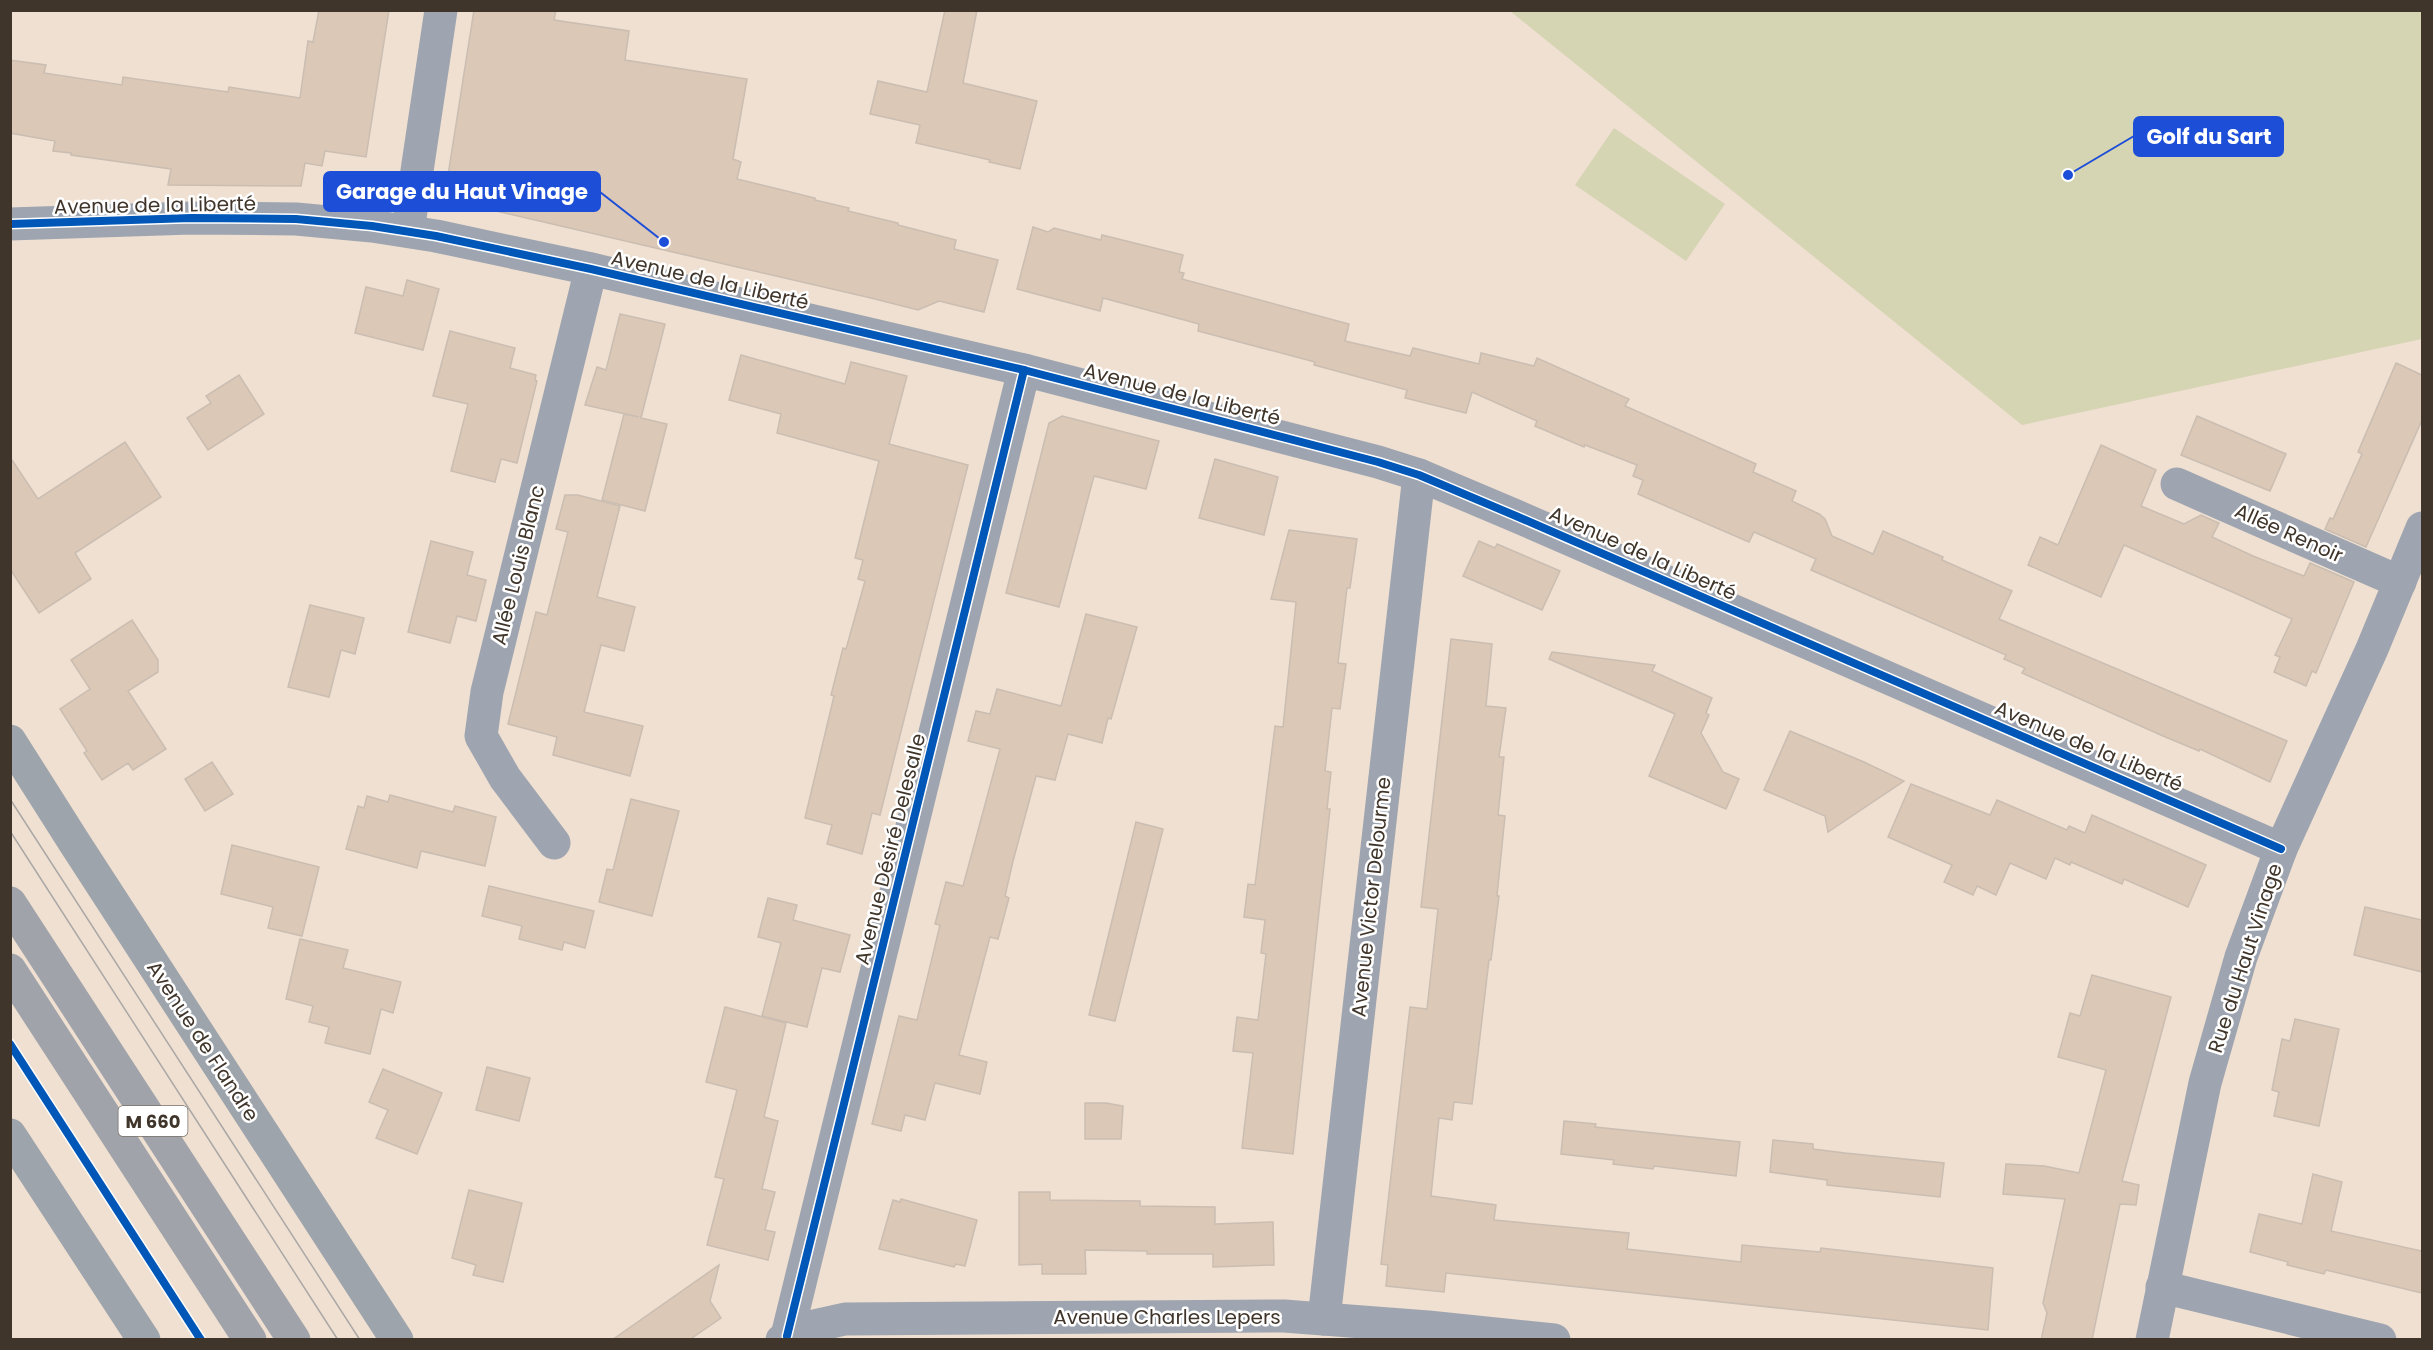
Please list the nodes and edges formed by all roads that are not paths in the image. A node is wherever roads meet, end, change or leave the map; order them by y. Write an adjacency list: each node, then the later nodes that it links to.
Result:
1 (441, 10): 3 (street)
2 (10, 224): 3 (street, Avenue de la Liberté)
3 (408, 231): 4 (street, Avenue de la Liberté)
4 (591, 269): 5 (street, Avenue de la Liberté); 11 (street, Allée Louis Blanc)
5 (1024, 370): 6 (street, Avenue de la Liberté); 18 (street, Avenue Désiré Delesalle)
6 (1419, 475): 12 (street, Avenue de la Liberté); 17 (street, Avenue Victor Delourme)
7 (2177, 484): 9 (street, Allée Renoir)
8 (2422, 528): 9 (street, Rue du Haut Vinage)
9 (2400, 582): 12 (street, Rue du Haut Vinage)
10 (10, 741): 22 (street, Avenue de Flandre)
11 (554, 843)
12 (2281, 849): 16 (street, Rue du Haut Vinage)
13 (10, 903): 21 (main road, M 660)
14 (10, 970): 20 (main road, M 660)
15 (10, 1134): 19 (street)
16 (2162, 1287): 24 (street, Rue du Haut Vinage); 25 (street)
17 (1324, 1319): 18 (street, Avenue Charles Lepers); 23 (street, Avenue Charles Lepers)
18 (784, 1338)
19 (144, 1340)
20 (250, 1340)
21 (294, 1340)
22 (397, 1340)
23 (1554, 1340)
24 (2152, 1340)
25 (2380, 1340)

